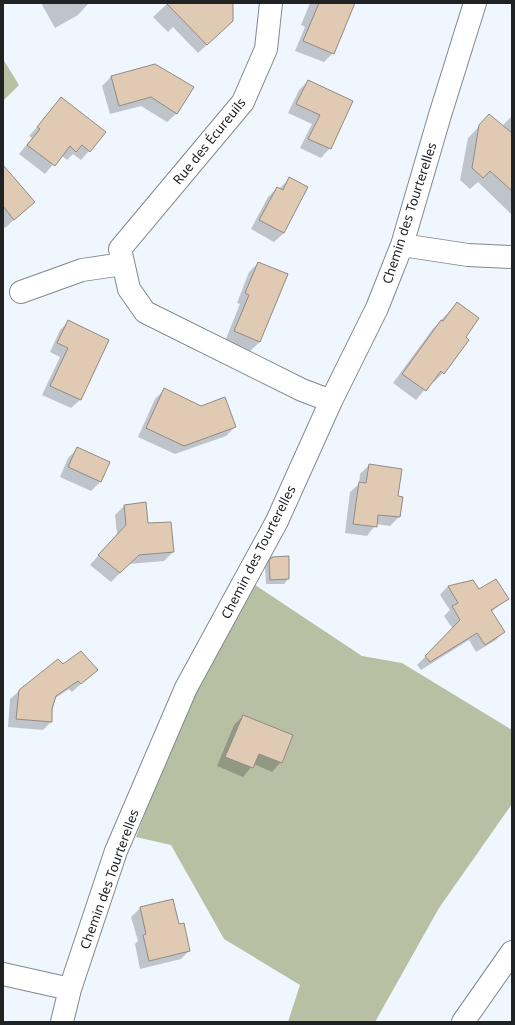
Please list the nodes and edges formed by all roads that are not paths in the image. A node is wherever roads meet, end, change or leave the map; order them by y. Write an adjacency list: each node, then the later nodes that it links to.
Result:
1 (271, 3): 5 (street, Rue des Écureuils)
2 (475, 3): 3 (street, Chemin des Tourterelles)
3 (402, 245): 4 (street); 7 (street, Chemin des Tourterelles)
4 (512, 257)
5 (123, 264): 6 (street); 7 (street, Rue des Écureuils)
6 (21, 292)
7 (331, 401): 10 (street, Chemin des Tourterelles)
8 (512, 952): 12 (street)
9 (3, 974): 10 (street)
10 (70, 988): 11 (street, Chemin des Tourterelles)
11 (62, 1022)
12 (463, 1022)

